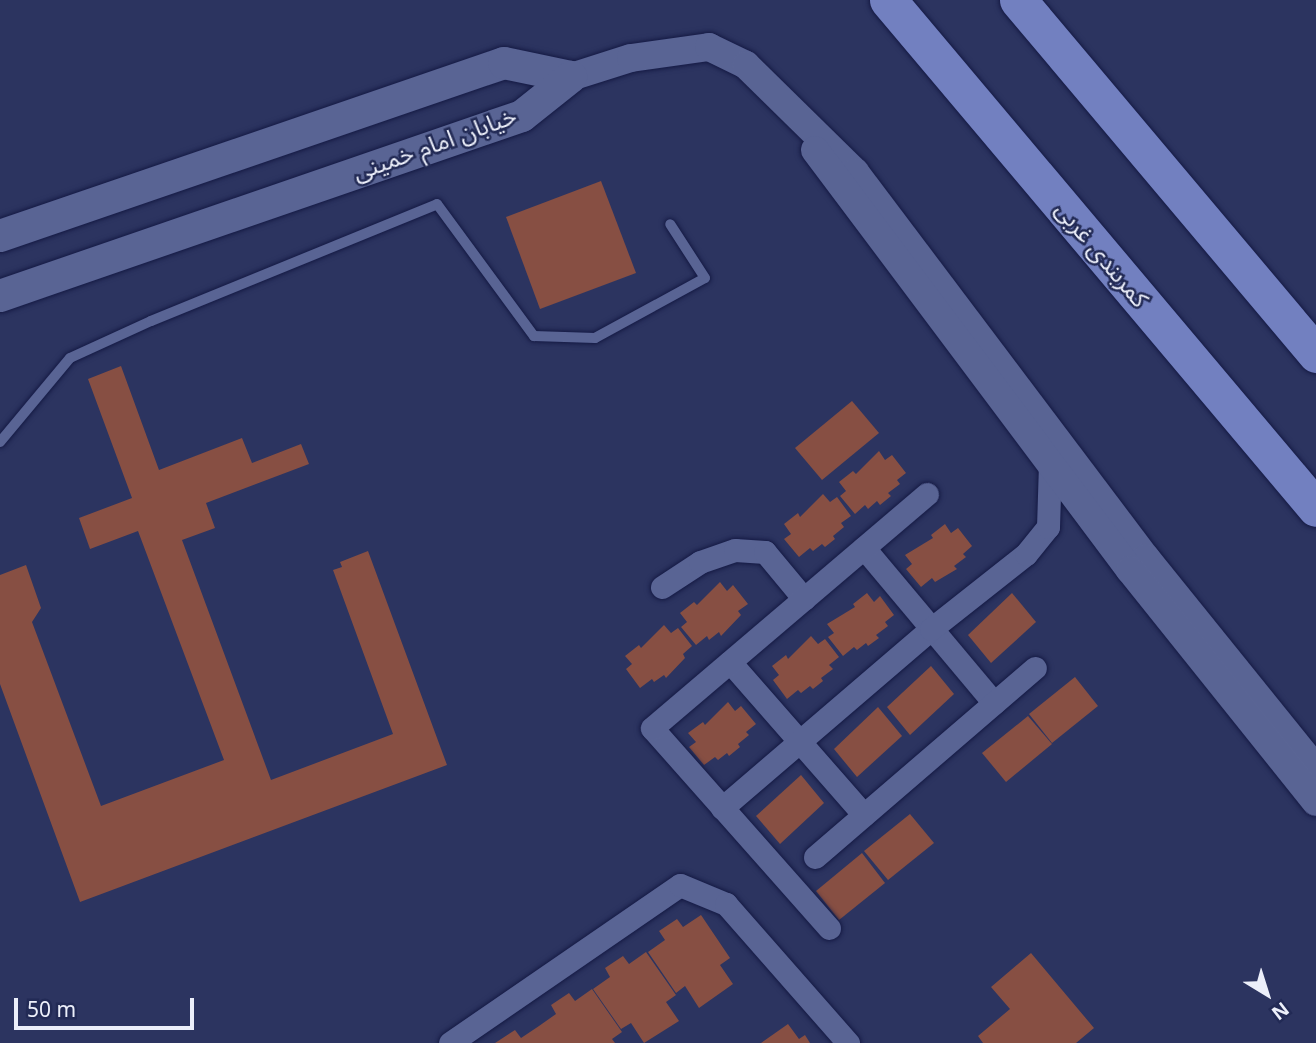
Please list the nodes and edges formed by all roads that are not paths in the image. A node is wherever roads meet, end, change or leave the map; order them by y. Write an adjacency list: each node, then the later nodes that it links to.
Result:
1 (888, 0): 12 (highway, کمربندی غربی)
2 (1018, 0): 8 (highway)
3 (571, 77): 4 (street); 6 (main road); 7 (main road, خیابان امام خمینی)
4 (784, 105): 10 (street); 21 (street)
5 (670, 225): 9 (lane)
6 (0, 236)
7 (0, 296)
8 (1316, 355)
9 (0, 442)
10 (1050, 466): 16 (street); 22 (street)
11 (927, 494): 13 (street)
12 (1316, 508)
13 (864, 548): 15 (street); 16 (street)
14 (662, 587): 15 (street)
15 (804, 599): 17 (street)
16 (931, 629): 19 (street); 20 (street)
17 (730, 662): 20 (street); 23 (street)
18 (1035, 668): 19 (street)
19 (994, 704): 24 (street)
20 (801, 740): 23 (street); 24 (street)
21 (1316, 769)
22 (1316, 802)
23 (722, 808): 26 (street)
24 (864, 815): 25 (street)
25 (815, 856)
26 (829, 928)
27 (450, 1043): 28 (street)
28 (848, 1043)

